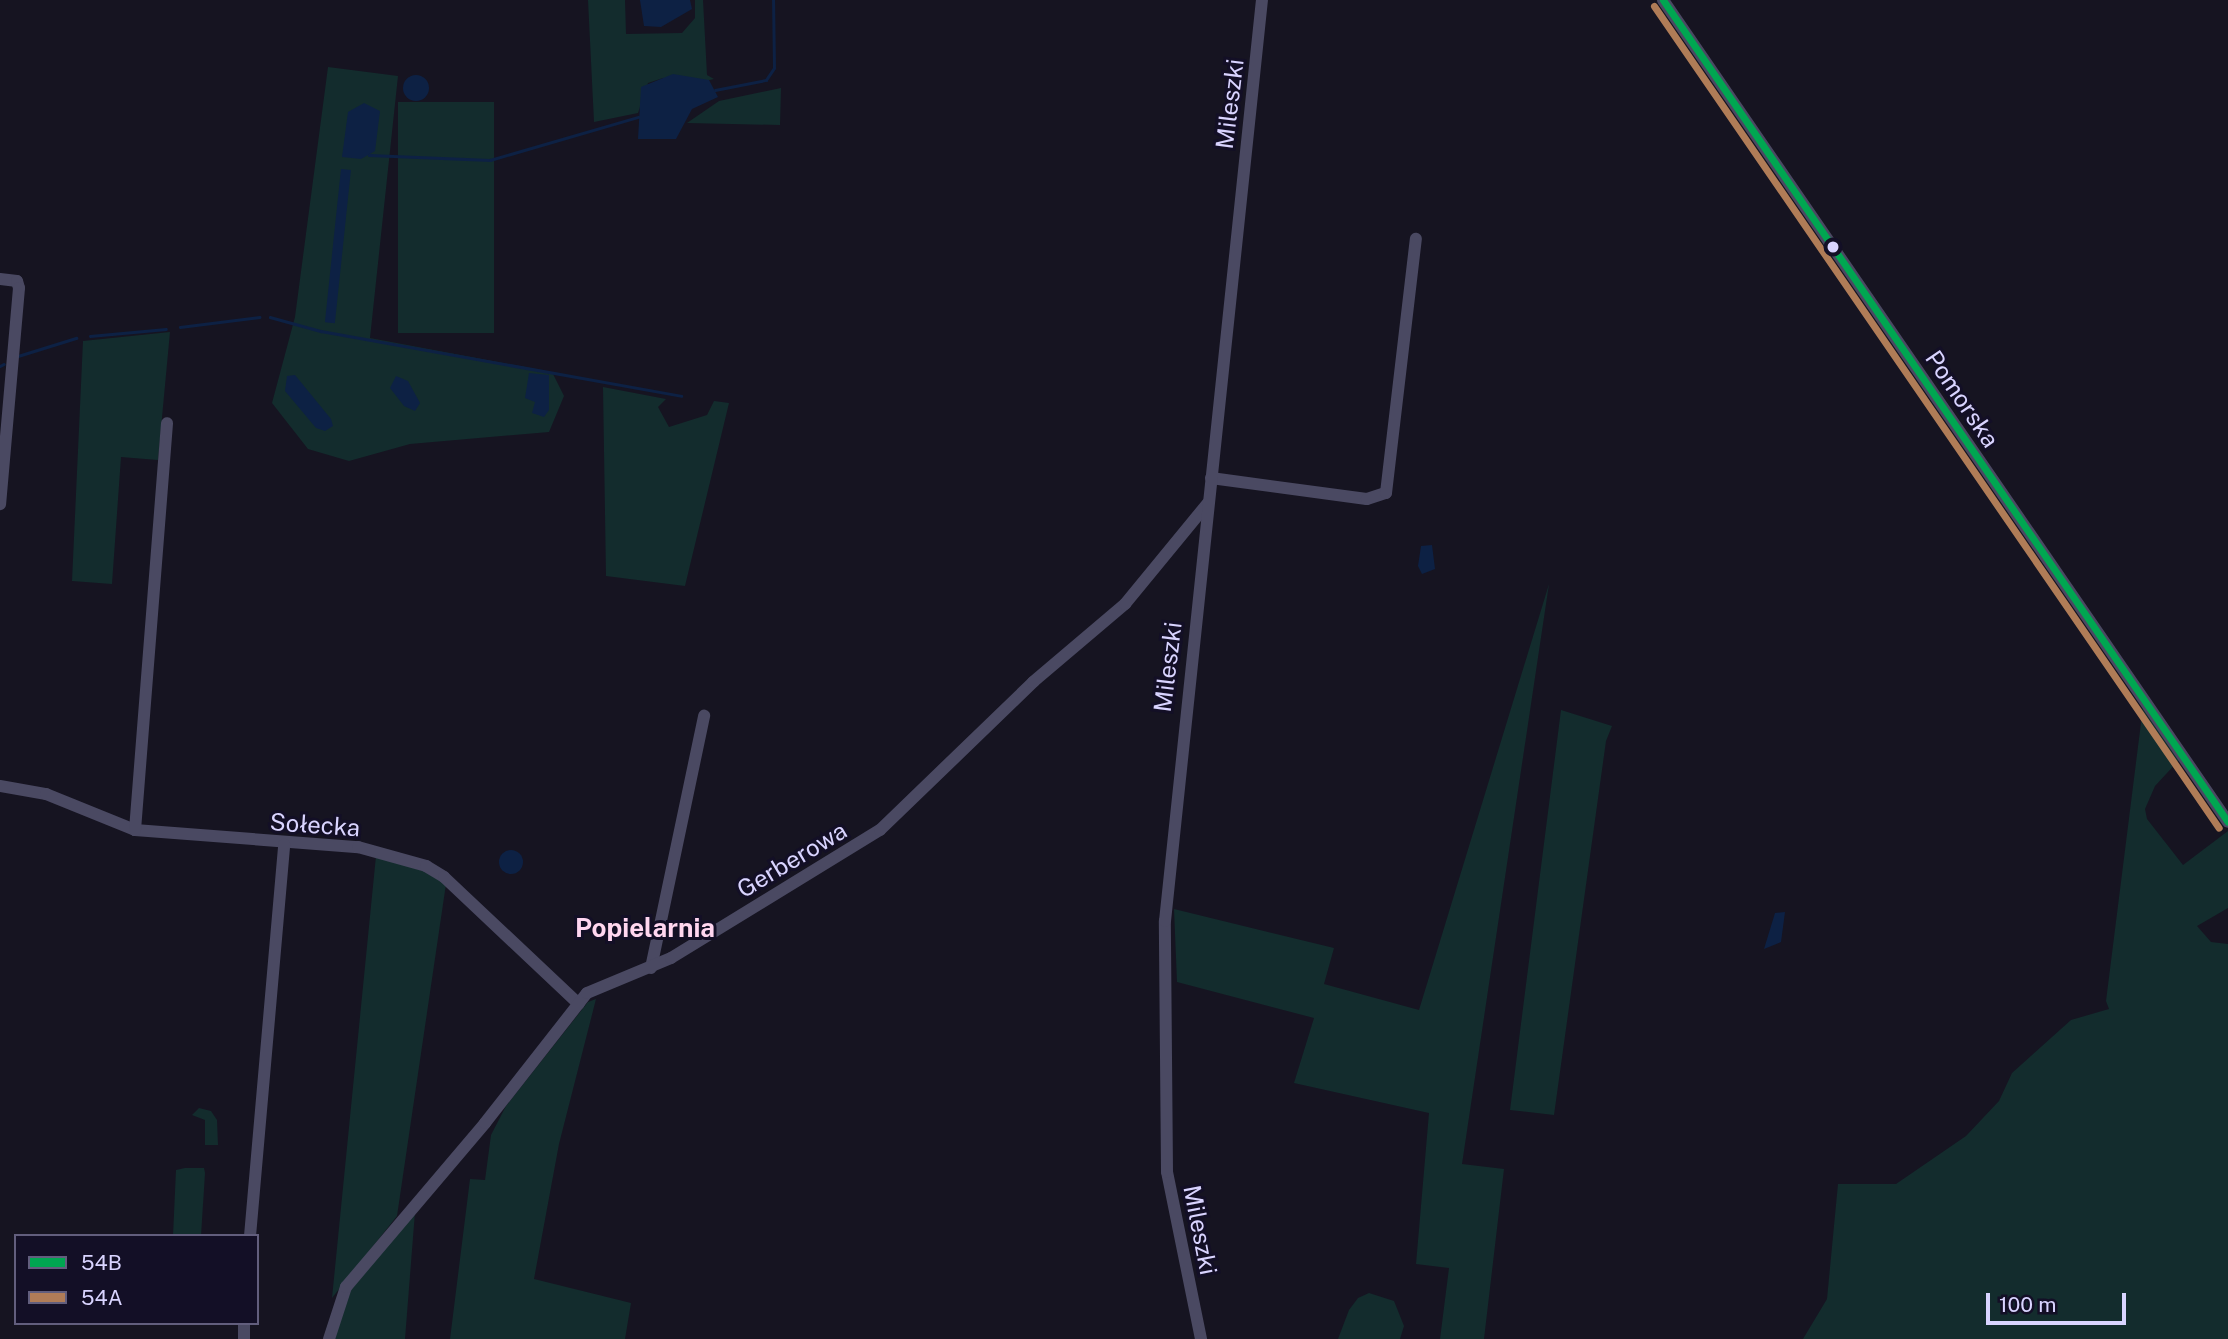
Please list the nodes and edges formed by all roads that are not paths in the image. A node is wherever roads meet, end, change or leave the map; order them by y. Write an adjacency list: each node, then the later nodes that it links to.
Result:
1 (1262, 0): 6 (street, Mileszki)
2 (1663, 0): 11 (street, Pomorska)
3 (1416, 239): 6 (street)
4 (0, 279): 8 (street)
5 (167, 423): 12 (street)
6 (1211, 478): 7 (street, Mileszki)
7 (1209, 503): 14 (street, Gerberowa); 18 (street, Mileszki)
8 (0, 504)
9 (704, 716): 14 (street)
10 (0, 786): 12 (street, Sołecka)
11 (2228, 822)
12 (135, 830): 13 (street, Sołecka)
13 (284, 844): 15 (street, Sołecka); 16 (street)
14 (651, 968): 15 (street, Gerberowa)
15 (579, 1004): 17 (street, Gerberowa)
16 (250, 1234)
17 (329, 1339)
18 (1201, 1339)

